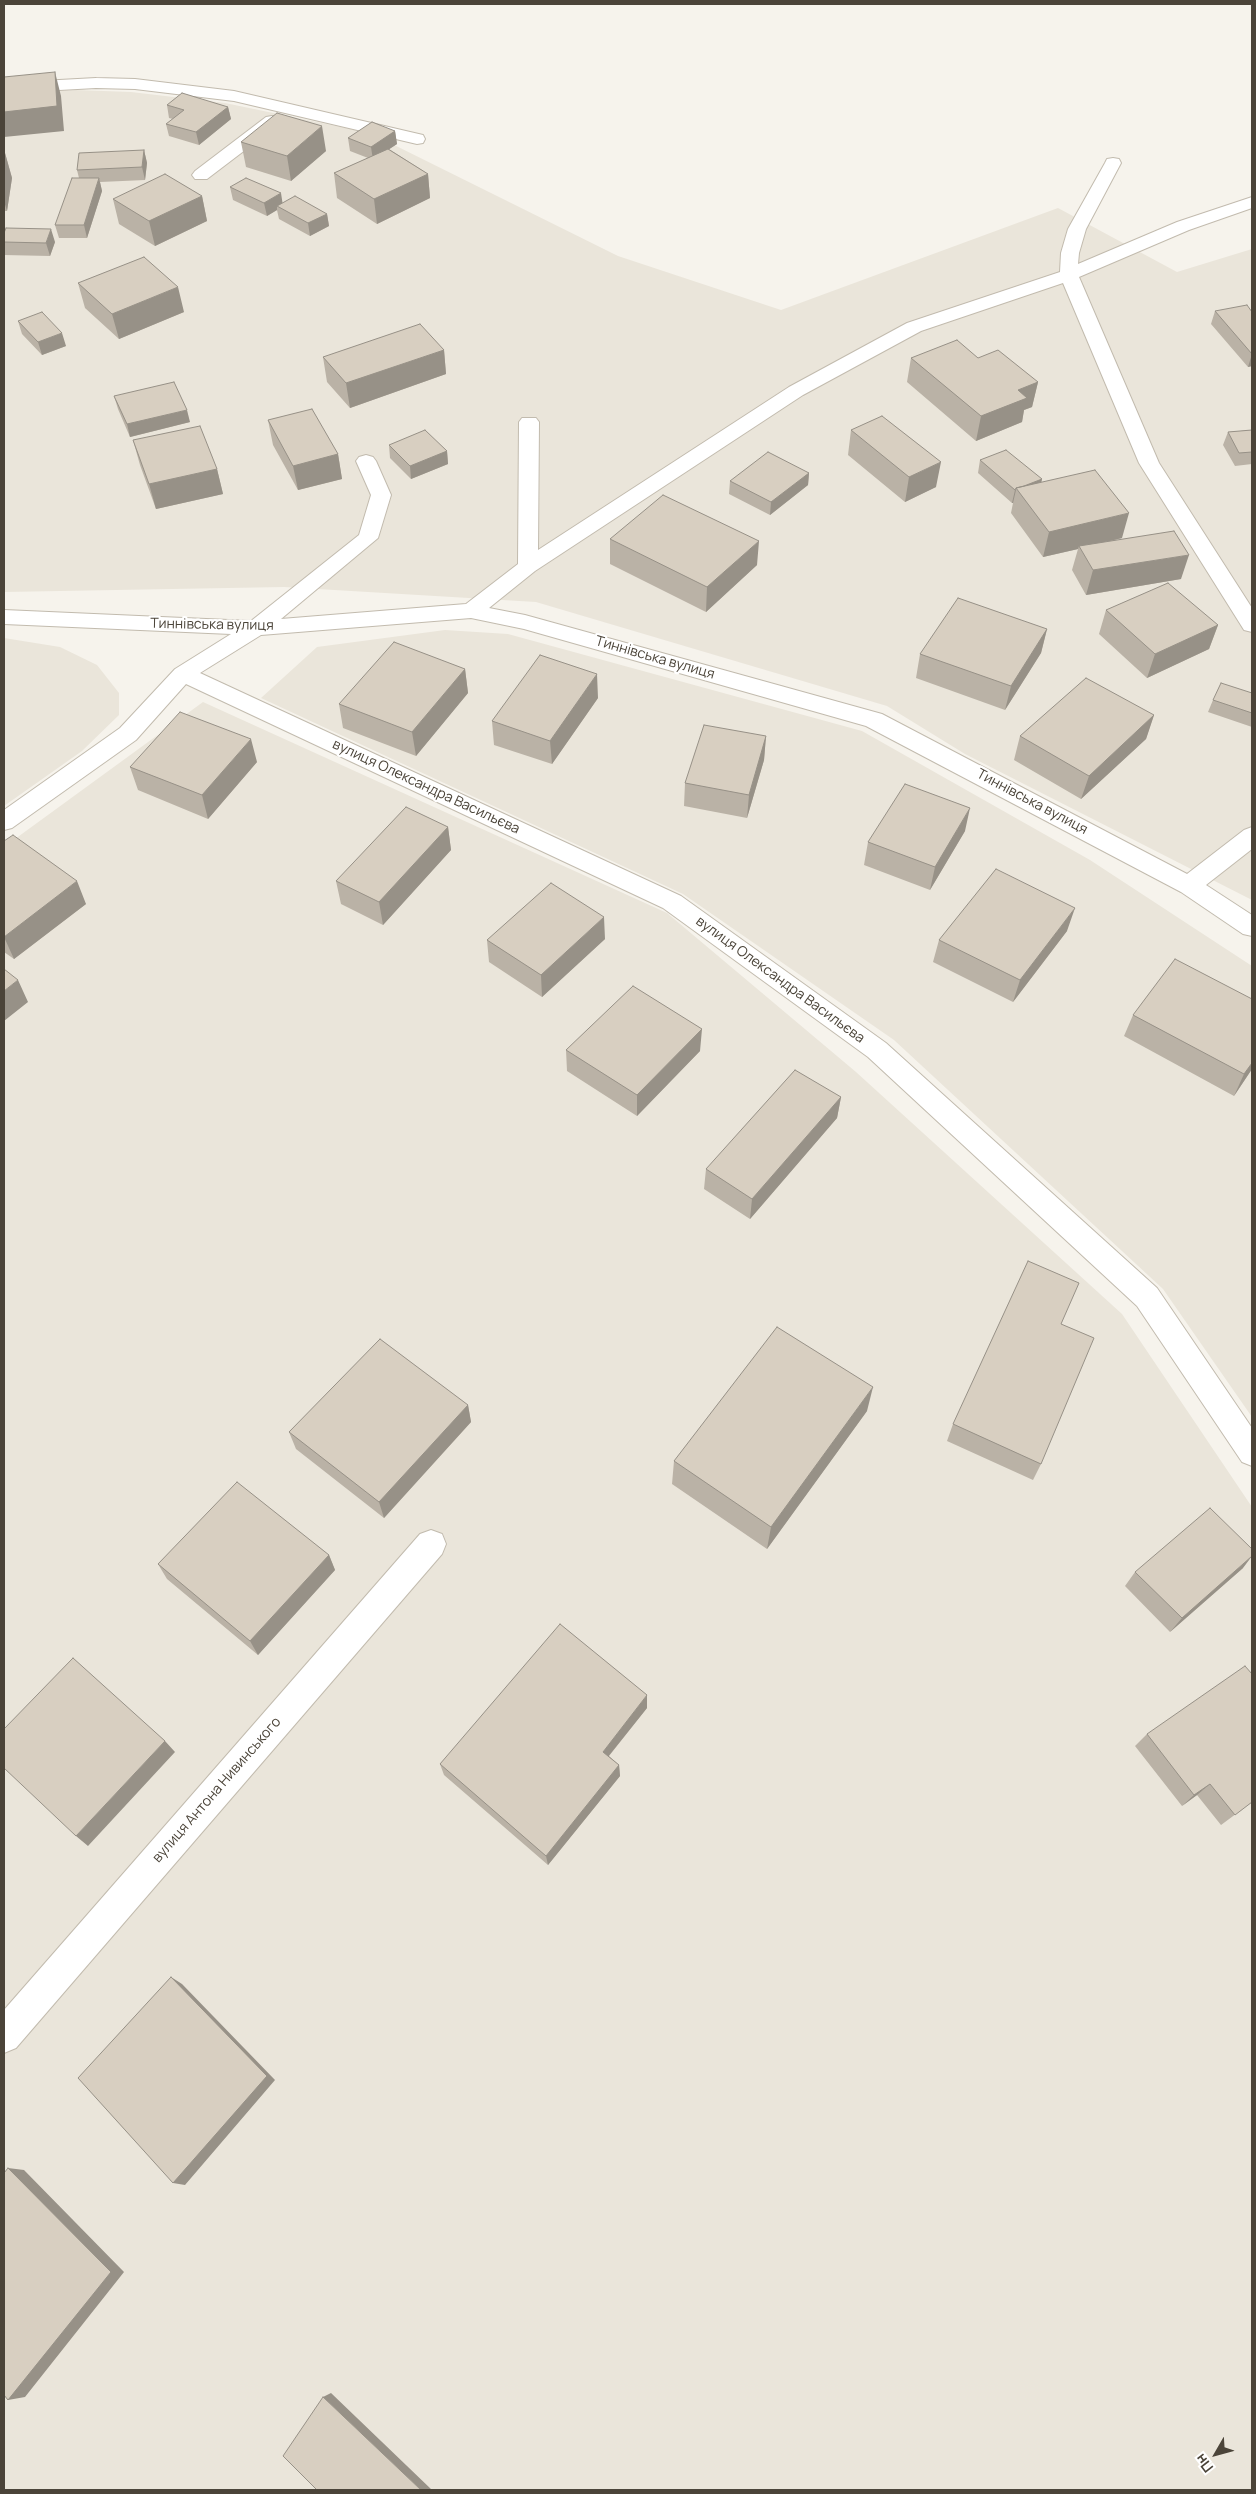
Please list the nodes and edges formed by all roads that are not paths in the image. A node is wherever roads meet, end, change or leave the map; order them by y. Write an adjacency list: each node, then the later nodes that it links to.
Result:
1 (4, 88): 2 (street)
2 (288, 107): 3 (street); 5 (street)
3 (417, 139)
4 (1113, 163): 7 (street)
5 (202, 175)
6 (1252, 202): 7 (street)
7 (1069, 275): 10 (street); 13 (street)
8 (529, 422): 10 (street)
9 (366, 461): 14 (street)
10 (528, 566): 11 (street)
11 (470, 611): 14 (street, Тиннівська вулиця); 18 (street, Тиннівська вулиця)
12 (4, 617): 14 (street, Тиннівська вулиця)
13 (1252, 624)
14 (256, 628): 15 (street)
15 (183, 674): 16 (street); 20 (street, вулиця Олександра Васильєва)
16 (4, 822)
17 (1252, 836): 18 (street)
18 (1189, 886): 19 (street, Тиннівська вулиця)
19 (1252, 927)
20 (1252, 1452)
21 (431, 1544): 22 (street, вулиця Антона Нивинського)
22 (4, 2036)

